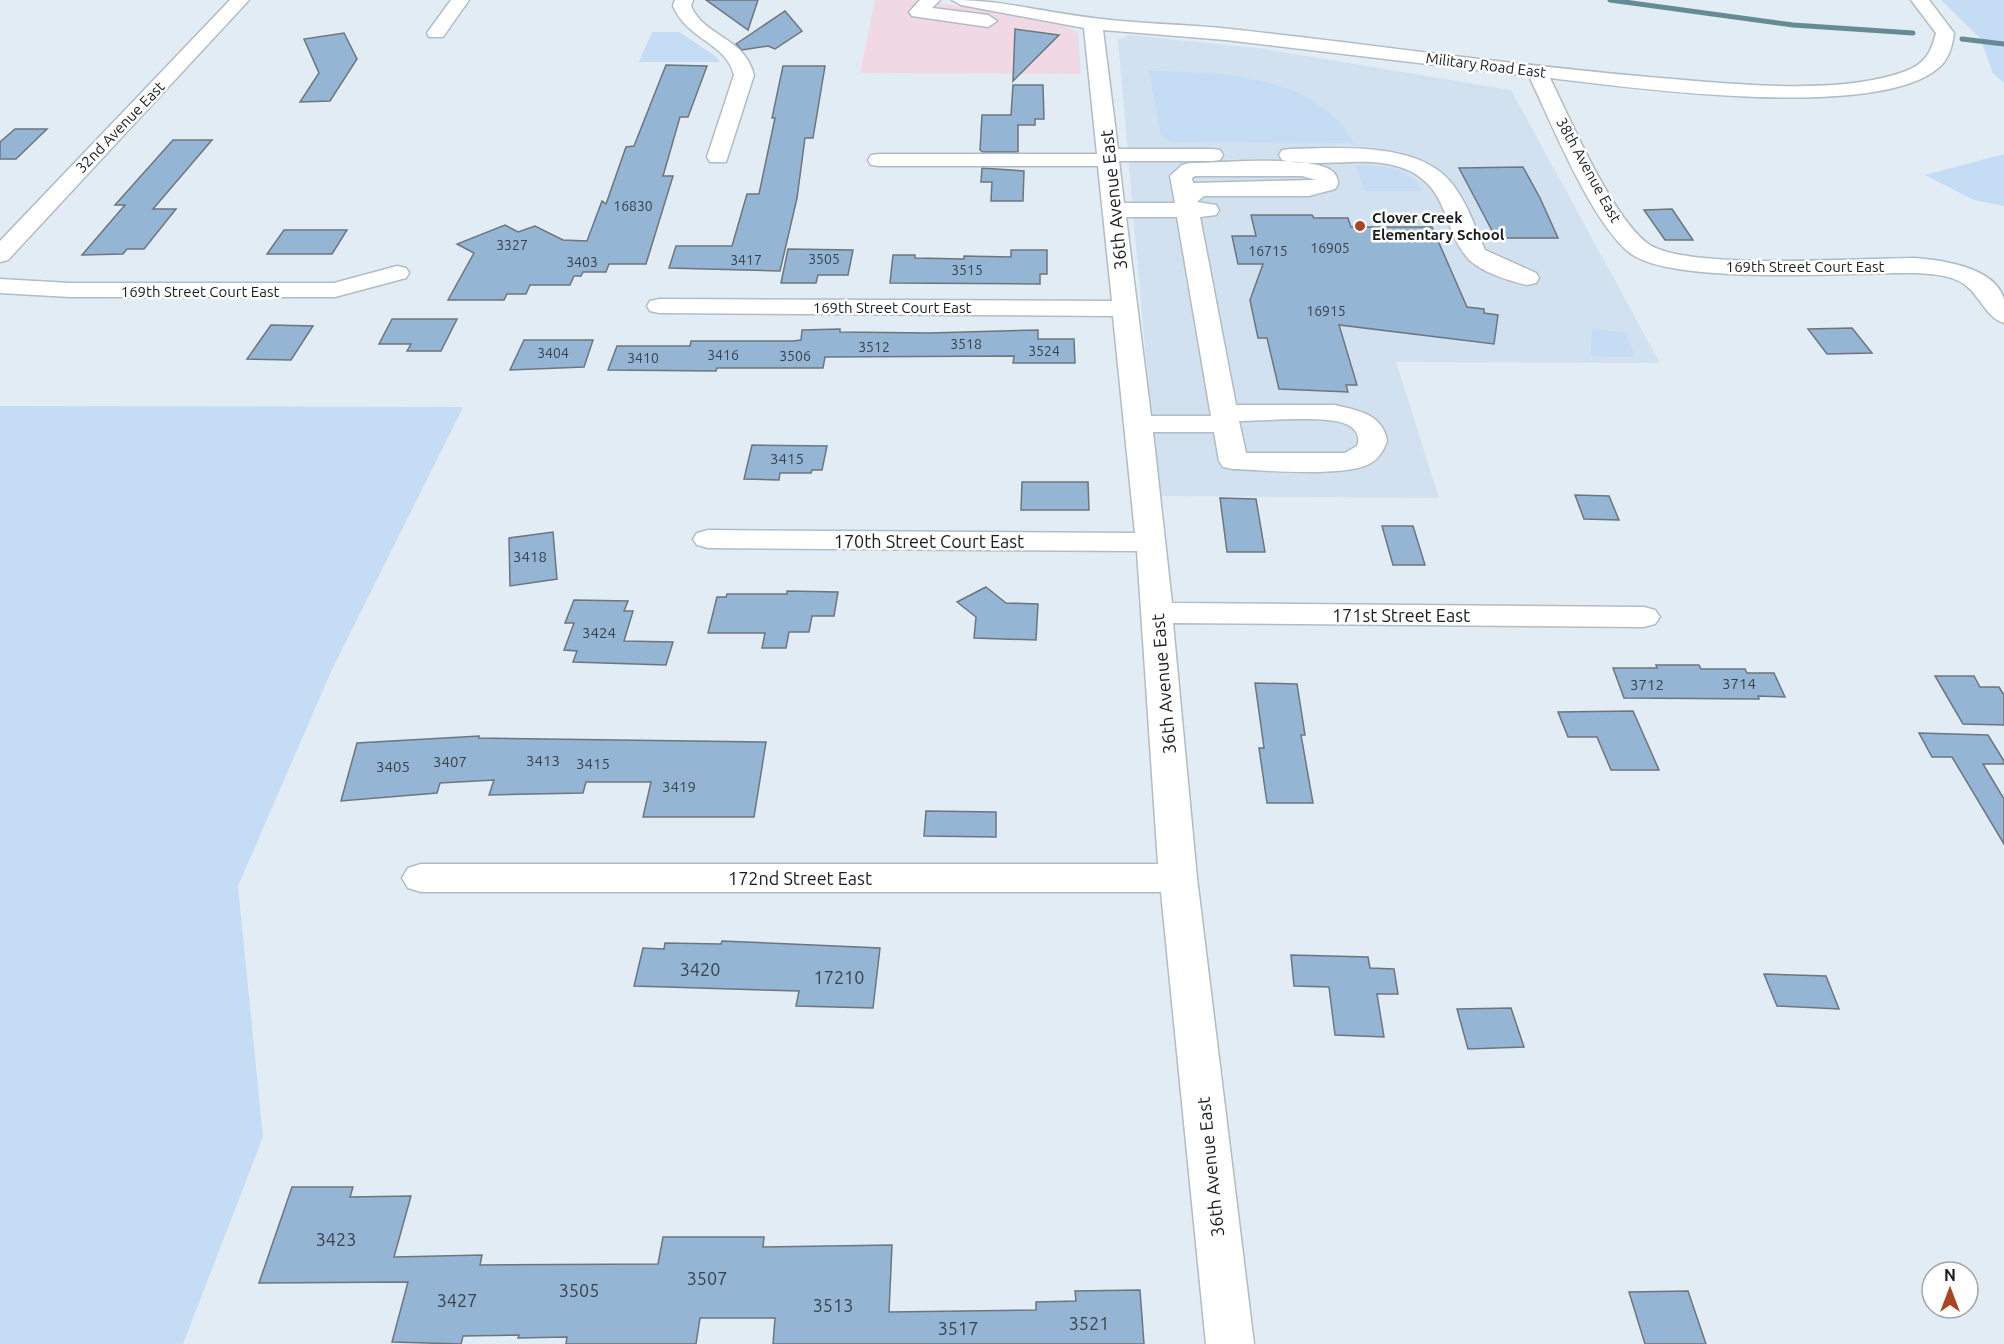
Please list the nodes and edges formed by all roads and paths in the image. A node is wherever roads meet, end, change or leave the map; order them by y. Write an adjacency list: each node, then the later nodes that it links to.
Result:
1 (240, 0): 17 (street, 32nd Avenue East)
2 (460, 0): 9 (street)
3 (684, 0): 11 (street)
4 (931, 0): 7 (street)
5 (961, 0): 7 (street, Military Road East)
6 (1920, 0): 10 (street, Military Road East)
7 (1017, 10): 8 (street, Military Road East)
8 (1094, 24): 10 (street, Military Road East); 12 (street, 36th Avenue East)
9 (436, 33)
10 (1537, 71): 18 (street, 38th Avenue East)
11 (718, 157)
12 (1108, 157): 13 (street); 15 (street, 36th Avenue East); 20 (street)
13 (879, 160)
14 (1186, 205): 14 (street); 15 (street); 16 (street); 25 (street)
15 (1114, 210): 23 (street, 36th Avenue East)
16 (1247, 210)
17 (0, 255)
18 (1654, 257): 24 (street, 169th Street Court East)
19 (397, 273): 21 (street, 169th Street Court East)
20 (1527, 278)
21 (0, 286)
22 (659, 306): 23 (street, 169th Street Court East)
23 (1124, 309): 26 (street, 36th Avenue East)
24 (2004, 315)
25 (1226, 418): 25 (street); 26 (street)
26 (1137, 424): 28 (street, 36th Avenue East)
27 (708, 539): 28 (street, 170th Street Court East)
28 (1151, 543): 29 (street, 36th Avenue East)
29 (1157, 613): 30 (street, 171st Street East); 32 (street, 36th Avenue East)
30 (1644, 617)
31 (421, 878): 32 (street, 172nd Street East)
32 (1178, 878): 33 (street, 36th Avenue East)
33 (1230, 1344)

